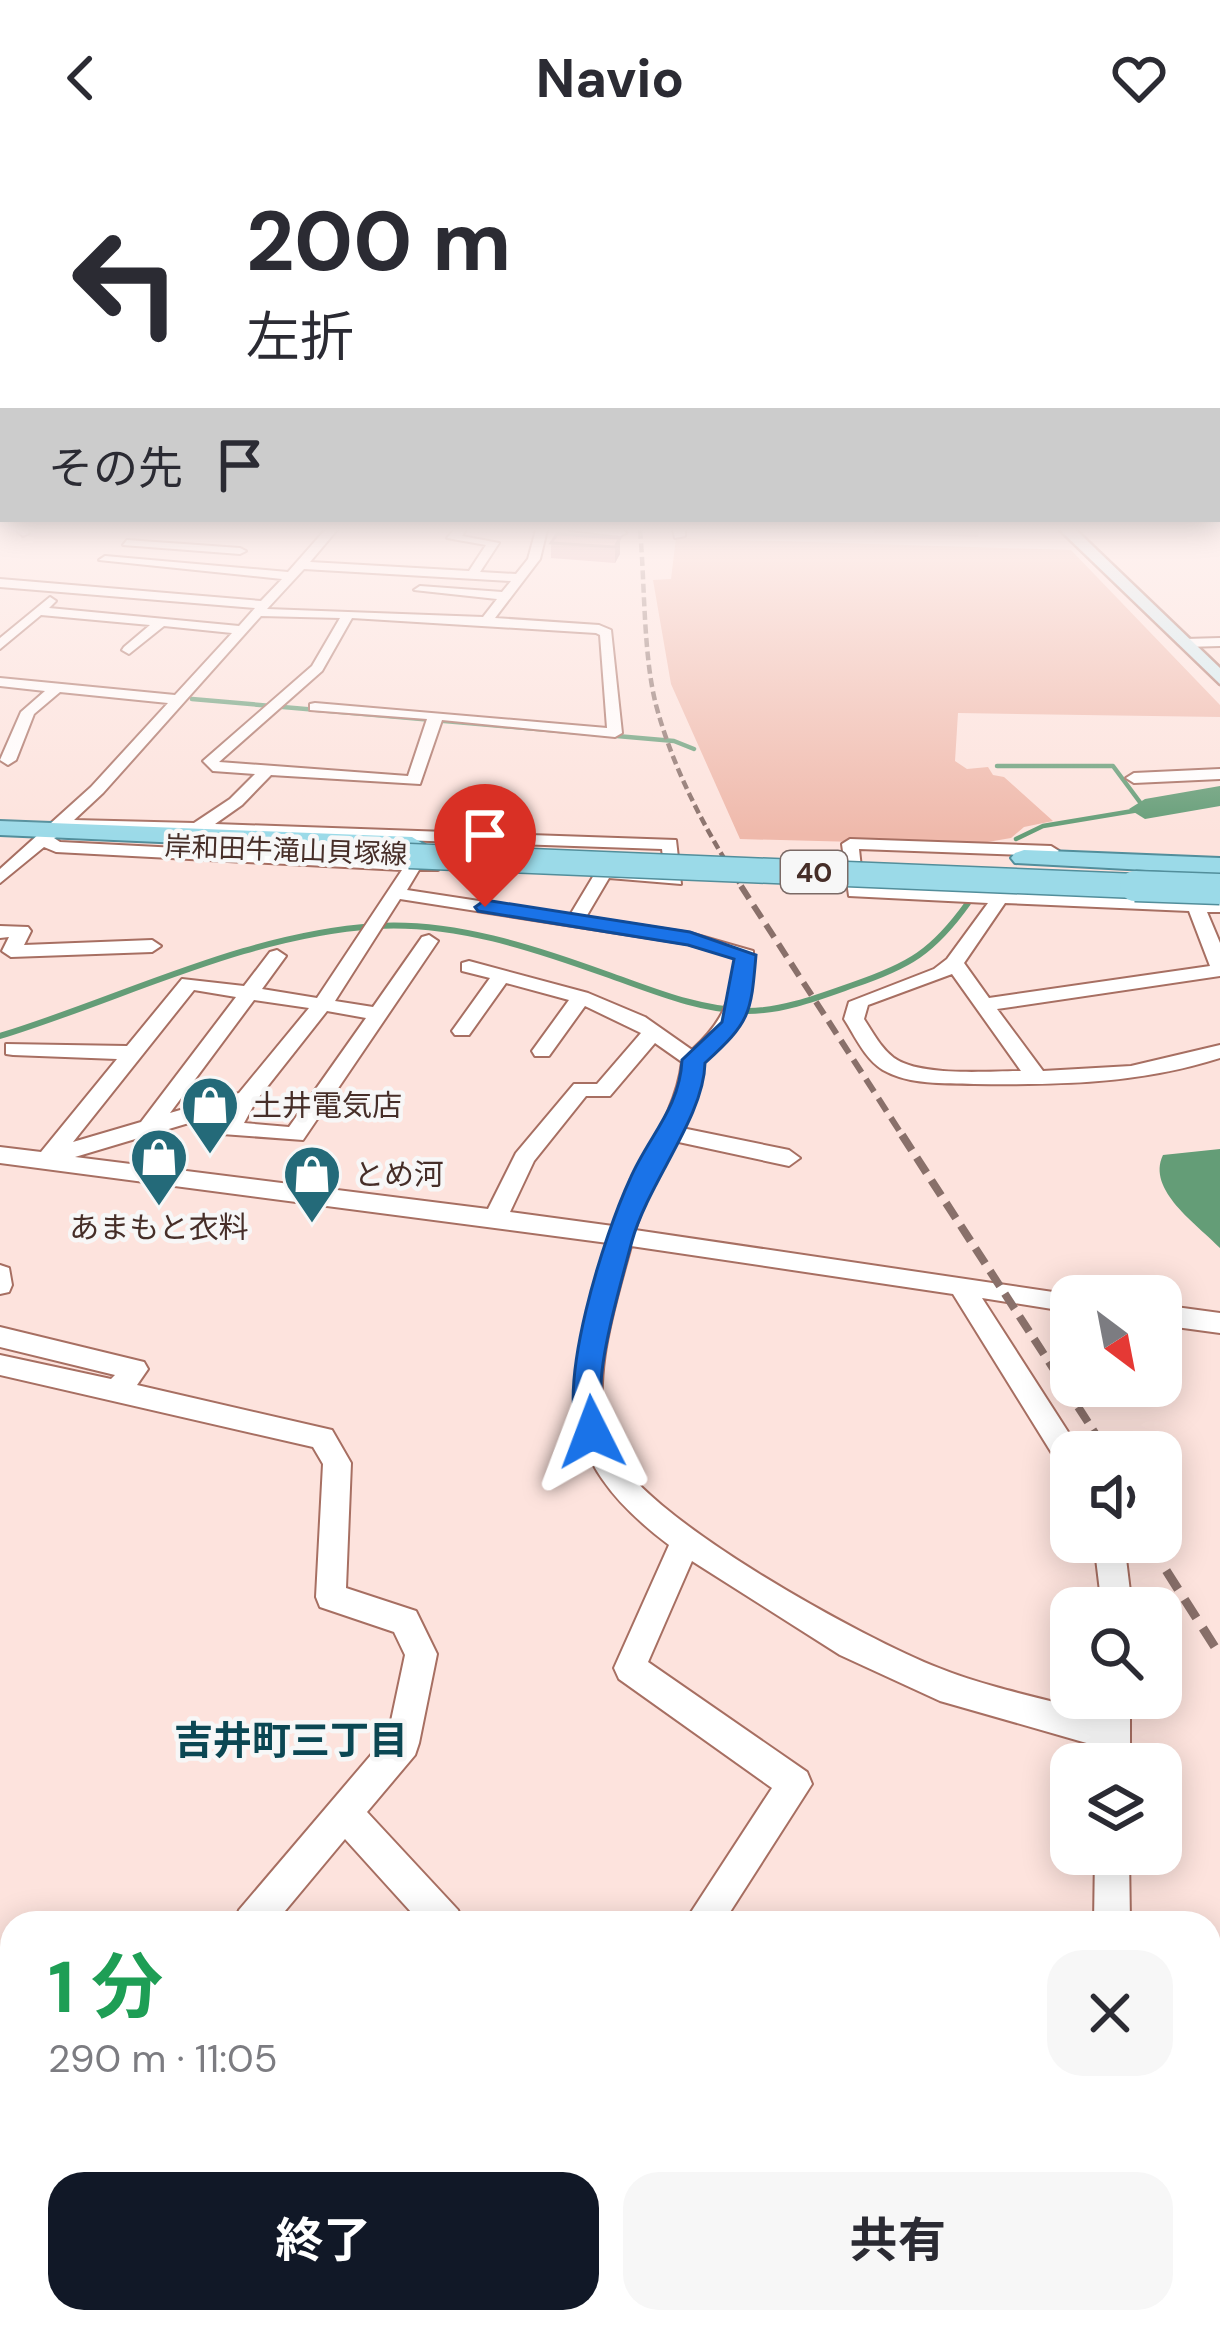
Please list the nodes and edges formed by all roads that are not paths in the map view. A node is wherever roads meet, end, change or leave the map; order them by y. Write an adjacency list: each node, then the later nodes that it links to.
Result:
1 (151, 632): 8 (street)
2 (243, 632): 14 (street)
3 (338, 632): 18 (street)
4 (593, 632): 16 (street)
5 (1173, 632): 7 (main road)
6 (1220, 642): 7 (street)
7 (1185, 643): 9 (main road)
8 (129, 650)
9 (1220, 678)
10 (0, 682): 11 (street)
11 (58, 688): 13 (street); 14 (street)
12 (0, 695): 13 (street)
13 (44, 699): 17 (street)
14 (179, 700): 23 (street)
15 (315, 707): 16 (street)
16 (436, 716): 18 (street)
17 (7, 752)
18 (267, 770): 21 (street)
19 (1216, 776): 20 (street)
20 (1146, 780)
21 (199, 827): 23 (street); 25 (street)
22 (0, 828): 23 (main road, 岸和田牛滝山貝塚線 / 40)
23 (50, 835): 24 (main road, 岸和田牛滝山貝塚線 / 40); 26 (main road, 岸和田牛滝山貝塚線 / 40); 31 (street)
24 (0, 838)
25 (584, 841): 29 (street); 30 (street)
26 (412, 855): 28 (main road, 岸和田牛滝山貝塚線 / 40, bridge); 29 (street); 34 (street)
27 (1220, 862): 28 (main road); 35 (street)
28 (708, 863): 32 (main road, 岸和田牛滝山貝塚線 / 40); 33 (main road, 岸和田牛滝山貝塚線 / 40, bridge); 36 (main road, bridge)
29 (579, 873): 30 (street)
30 (603, 874): 37 (street)
31 (0, 878)
32 (1220, 878)
33 (1220, 889)
34 (395, 893): 37 (street); 48 (street)
35 (1000, 898): 36 (street); 42 (street)
36 (1212, 905): 44 (street)
37 (575, 921): 57 (street)
38 (0, 932): 40 (street)
39 (429, 941): 50 (street)
40 (152, 946)
41 (277, 956): 46 (street)
42 (954, 963): 49 (street); 58 (street)
43 (470, 967): 45 (street)
44 (1220, 968): 49 (street)
45 (502, 975): 47 (street); 51 (street)
46 (249, 992): 48 (street); 56 (street); 60 (street)
47 (581, 997): 52 (street); 54 (street)
48 (322, 1005): 50 (street); 59 (street)
49 (984, 1005): 58 (street)
50 (379, 1014): 59 (street)
51 (462, 1031)
52 (653, 1032): 57 (street); 65 (street)
53 (13, 1049): 56 (street)
54 (542, 1051)
55 (1220, 1051): 58 (street)
56 (133, 1053): 64 (street)
57 (693, 1060): 61 (street)
58 (1037, 1078)
59 (247, 1098): 60 (street)
60 (148, 1127): 64 (street)
61 (668, 1132): 63 (street); 66 (street)
62 (0, 1155): 64 (street)
63 (790, 1158)
64 (45, 1159): 65 (street)
65 (495, 1218): 66 (street)
66 (620, 1238): 69 (street); 77 (street)
67 (0, 1274): 68 (street)
68 (0, 1285)
69 (962, 1286): 70 (street); 76 (street)
70 (1050, 1299)
71 (1182, 1318): 72 (street)
72 (1220, 1323)
73 (0, 1337): 75 (street)
74 (0, 1365): 75 (street)
75 (117, 1391): 79 (street)
76 (1053, 1431)
77 (686, 1541): 78 (street); 83 (street)
78 (1097, 1743)
79 (344, 1813): 81 (street); 82 (street)
80 (1112, 1875): 84 (street)
81 (262, 1911)
82 (434, 1911)
83 (711, 1911)
84 (1112, 1911)

